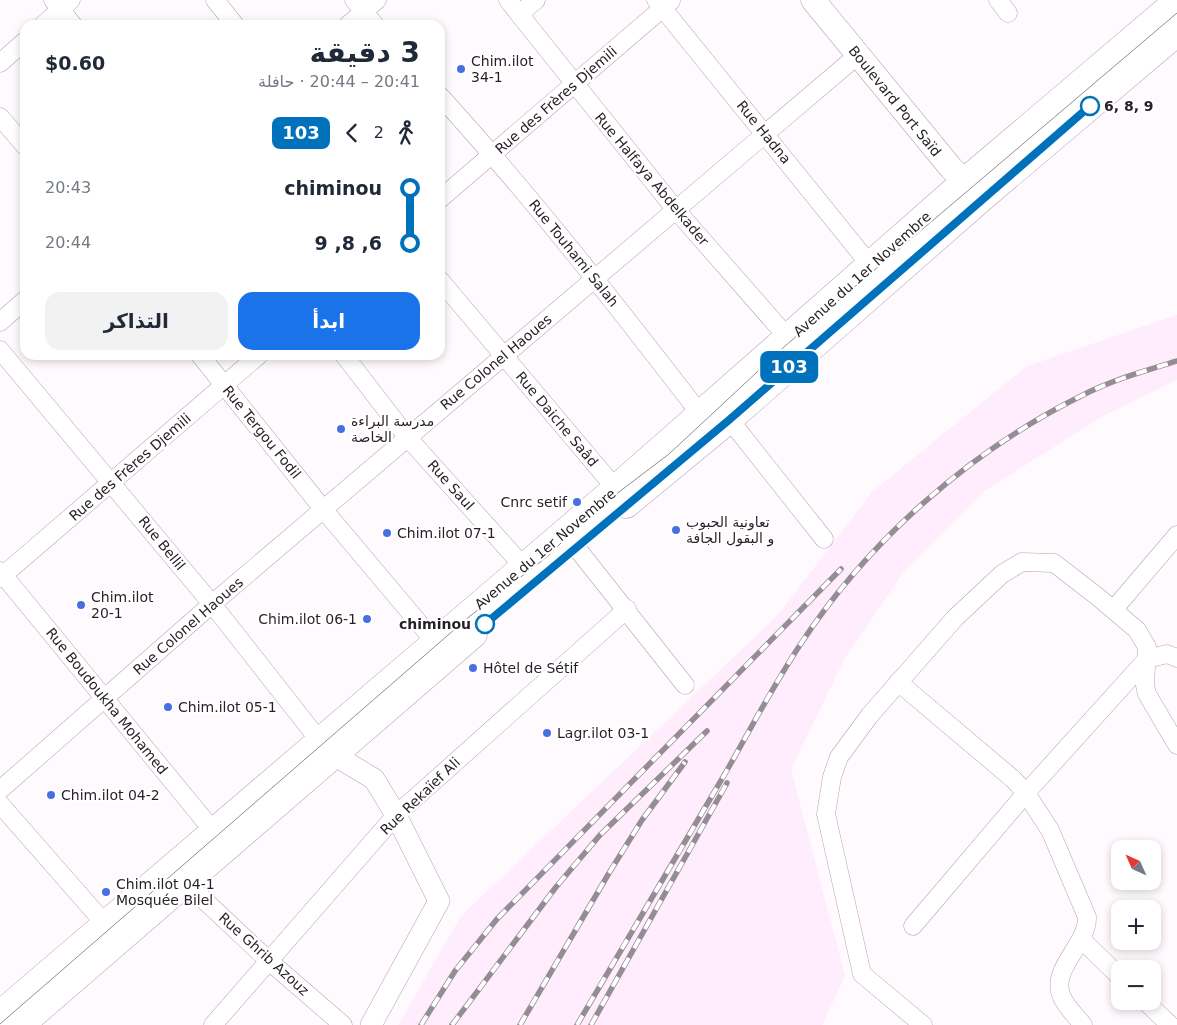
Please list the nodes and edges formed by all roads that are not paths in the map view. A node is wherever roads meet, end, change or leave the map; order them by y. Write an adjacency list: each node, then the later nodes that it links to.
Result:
1 (215, 0): 13 (street)
2 (377, 0): 9 (street)
3 (508, 0): 10 (street, Rue Halfaya Abdelkader)
4 (536, 0): 10 (street)
5 (813, 0): 18 (main road, Boulevard Port Saïd)
6 (1177, 2): 26 (main road, Avenue du 1er Novembre)
7 (61, 3): 11 (street); 12 (street)
8 (663, 3): 20 (street, Rue des Frères Djemili); 23 (street, Rue Hadna)
9 (358, 6): 14 (street); 15 (street)
10 (519, 14): 20 (street, Rue Halfaya Abdelkader)
11 (47, 20)
12 (70, 20)
13 (231, 20)
14 (351, 20)
15 (371, 20)
16 (1177, 32): 26 (main road, Avenue du 1er Novembre)
17 (20, 45): 19 (street)
18 (858, 55): 23 (street, Rue Colonel Haoues); 26 (main road, Boulevard Port Saïd)
19 (0, 63)
20 (573, 84): 25 (street, Rue des Frères Djemili); 28 (street, Rue Halfaya Abdelkader)
21 (445, 101): 25 (street, Rue Touhami Salah)
22 (0, 117): 24 (street)
23 (766, 133): 28 (street, Rue Colonel Haoues); 29 (street, Rue Hadna)
24 (20, 140)
25 (493, 154): 27 (street, Rue des Frères Djemili); 30 (street, Rue Touhami Salah)
26 (973, 190): 29 (main road, Avenue du 1er Novembre); 42 (main road, Avenue du 1er Novembre)
27 (445, 195)
28 (676, 210): 30 (street, Rue Colonel Haoues); 34 (street, Rue Halfaya Abdelkader)
29 (870, 266): 34 (main road, Avenue du 1er Novembre)
30 (595, 278): 36 (street, Rue Colonel Haoues); 41 (street, Rue Touhami Salah)
31 (445, 286): 36 (street, Rue Daiche Saâd)
32 (20, 304): 33 (street)
33 (0, 322)
34 (789, 339): 41 (main road, Avenue du 1er Novembre)
35 (0, 350): 44 (street, Rue Bellil)
36 (503, 355): 43 (street, Rue Colonel Haoues); 45 (street, Rue Daiche Saâd)
37 (204, 360): 40 (street, Rue Tergou Fodil)
38 (254, 360): 40 (street, Rue des Frères Djemili)
39 (348, 360): 43 (street, Rue Saul)
40 (225, 385): 44 (street, Rue des Frères Djemili); 46 (street, Rue Tergou Fodil)
41 (701, 415): 45 (main road, Avenue du 1er Novembre)
42 (729, 420): 48 (street); 49 (main road, Avenue du 1er Novembre)
43 (408, 438): 46 (street, Rue Colonel Haoues); 50 (street, Rue Saul)
44 (112, 482): 51 (street, Rue des Frères Djemili); 52 (street, Rue Bellil)
45 (616, 489): 50 (main road, Avenue du 1er Novembre)
46 (323, 510): 52 (street, Rue Colonel Haoues); 55 (street, Rue Tergou Fodil)
47 (1177, 535): 54 (street)
48 (824, 539)
49 (575, 546): 53 (street); 62 (main road, Avenue du 1er Novembre)
50 (524, 566): 55 (main road, Avenue du 1er Novembre)
51 (1, 575): 60 (street, Rue Boudoukha Mohamed)
52 (212, 604): 60 (street, Rue Colonel Haoues); 62 (street, Rue Bellil)
53 (627, 609): 59 (street); 66 (street, Rue Rekaïef Ali)
54 (1114, 609): 57 (street); 58 (street)
55 (435, 642): 62 (main road, Avenue du 1er Novembre)
56 (1177, 658): 57 (street)
57 (1147, 659): 61 (street); 64 (street)
58 (898, 682): 64 (street); 82 (street)
59 (685, 685)
60 (105, 698): 63 (street, Rue Colonel Haoues); 67 (street, Rue Boudoukha Mohamed)
61 (1177, 745)
62 (326, 748): 66 (street); 67 (main road, Avenue du 1er Novembre); 68 (main road, Avenue du 1er Novembre)
63 (0, 790)
64 (1026, 793): 70 (street); 71 (street)
65 (0, 804): 69 (street)
66 (396, 815): 72 (street, Rue Rekaïef Ali); 81 (street)
67 (214, 832): 69 (main road, Avenue du 1er Novembre)
68 (186, 882): 72 (street, Rue Ghrib Azouz); 78 (main road, Avenue du 1er Novembre)
69 (106, 925): 75 (main road, Avenue du 1er Novembre)
70 (913, 926)
71 (1081, 939): 73 (street); 83 (street)
72 (269, 961): 79 (street, Rue Rekaïef Ali); 80 (street, Rue Ghrib Azouz)
73 (1111, 967)
74 (1154, 1010): 84 (street)
75 (0, 1015)
76 (0, 1019): 77 (street)
77 (5, 1025)
78 (20, 1025)
79 (213, 1025)
80 (343, 1025)
81 (372, 1025)
82 (923, 1025)
83 (1083, 1025)
84 (1170, 1025)

